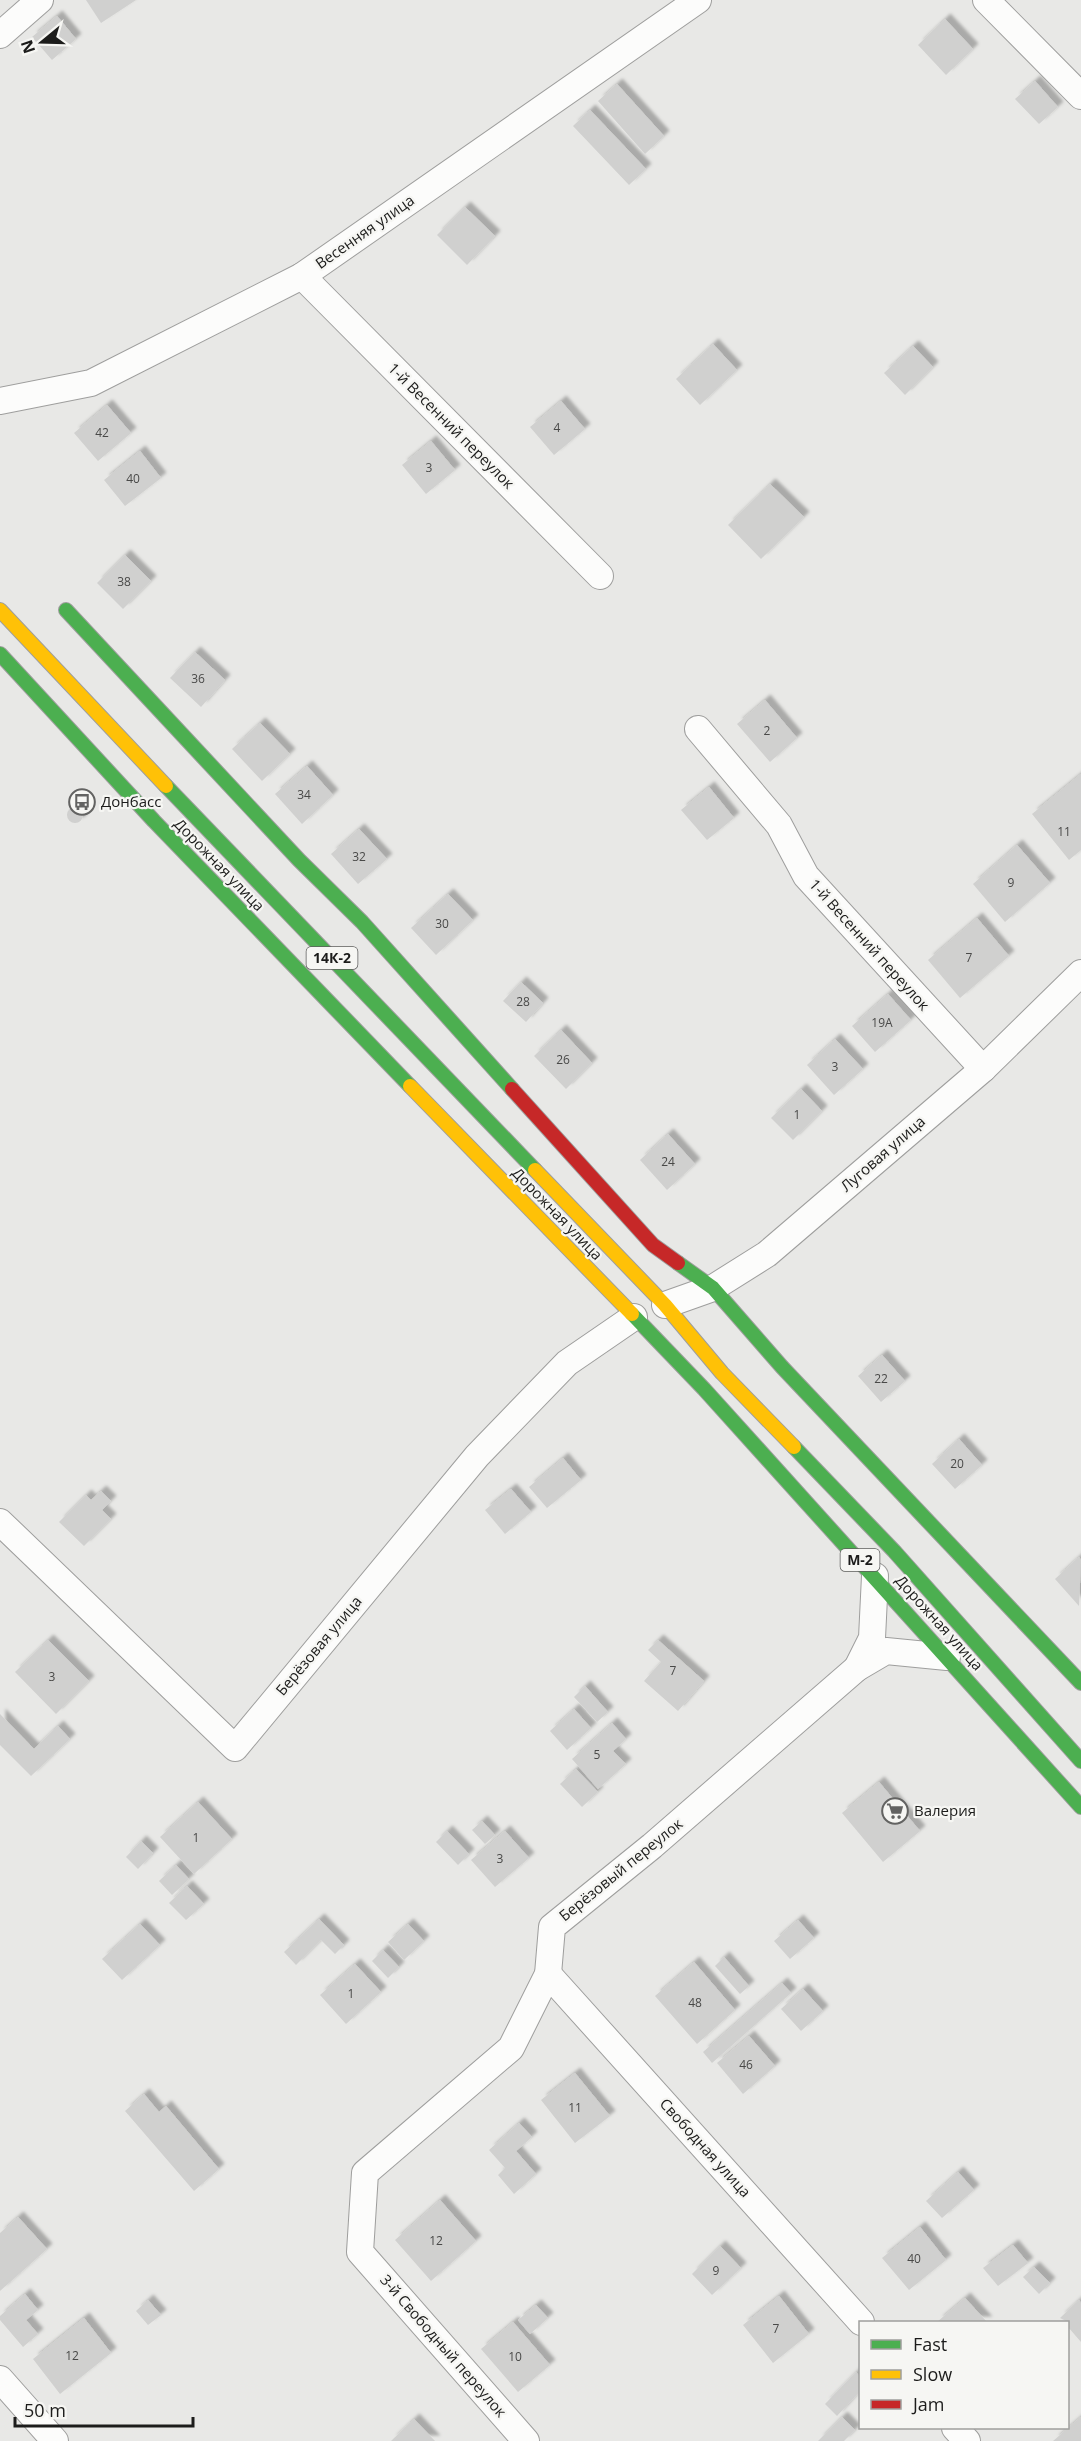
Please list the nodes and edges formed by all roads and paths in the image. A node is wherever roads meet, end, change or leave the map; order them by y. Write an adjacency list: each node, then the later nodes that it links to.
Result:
1 (40, 0): 4 (street)
2 (698, 0): 6 (street, Весенняя улица)
3 (986, 0): 5 (street)
4 (0, 35)
5 (1081, 96)
6 (302, 276): 7 (street, Весенняя улица); 8 (street, 1-й Весенний переулок)
7 (0, 401)
8 (600, 576)
9 (0, 610): 16 (main road, Дорожная улица / 14К-2)
10 (66, 610): 15 (main road)
11 (0, 654): 17 (main road, Дорожная улица / 14К-2)
12 (698, 729): 14 (street, 1-й Весенний переулок)
13 (1081, 973): 14 (street, Луговая улица)
14 (983, 1069): 15 (street, Луговая улица)
15 (713, 1288): 16 (street, Луговая улица); 22 (main road)
16 (665, 1305): 23 (main road, Дорожная улица / М-2)
17 (634, 1317): 18 (street, Берёзовая улица); 19 (main road, Дорожная улица / М-2)
18 (0, 1522)
19 (875, 1576): 20 (main road, Дорожная улица / М-2); 21 (street, Берёзовый переулок)
20 (947, 1657): 21 (street, Берёзовый переулок); 24 (main road, Дорожная улица / М-2)
21 (857, 1668): 25 (street, Берёзовый переулок)
22 (1081, 1683)
23 (1081, 1761)
24 (1081, 1807)
25 (548, 1974): 26 (street, Берёзовый переулок); 27 (street, Свободная улица)
26 (360, 2252): 31 (street, 3-й Свободный переулок)
27 (860, 2321)
28 (0, 2379): 30 (street)
29 (957, 2429): 32 (street)
30 (55, 2441)
31 (526, 2441)
32 (967, 2441)

